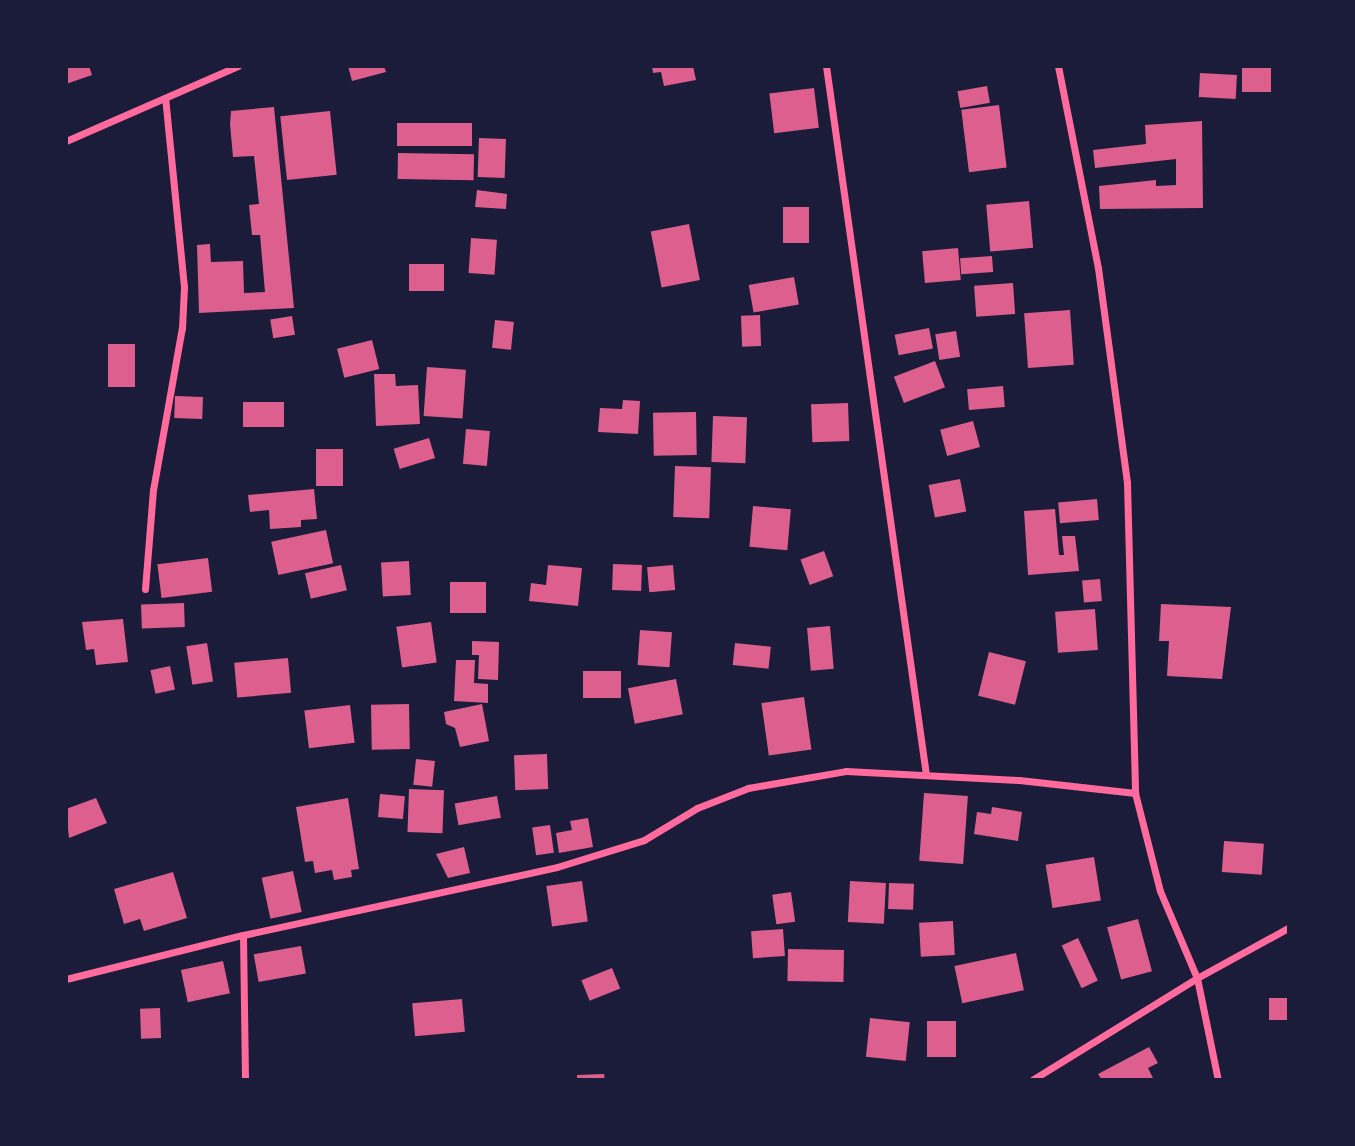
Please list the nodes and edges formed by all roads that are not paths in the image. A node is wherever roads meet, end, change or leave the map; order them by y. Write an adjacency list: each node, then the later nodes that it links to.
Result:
1 (238, 66): 4 (street)
2 (825, 66): 7 (street)
3 (1058, 66): 8 (street)
4 (165, 98): 5 (street); 6 (street)
5 (66, 141)
6 (145, 589)
7 (926, 775): 8 (street); 10 (street)
8 (1135, 793): 11 (street)
9 (1289, 928): 11 (street)
10 (243, 935): 12 (street); 13 (street)
11 (1197, 978): 14 (street); 15 (street)
12 (66, 979)
13 (245, 1080)
14 (1032, 1080)
15 (1218, 1080)

